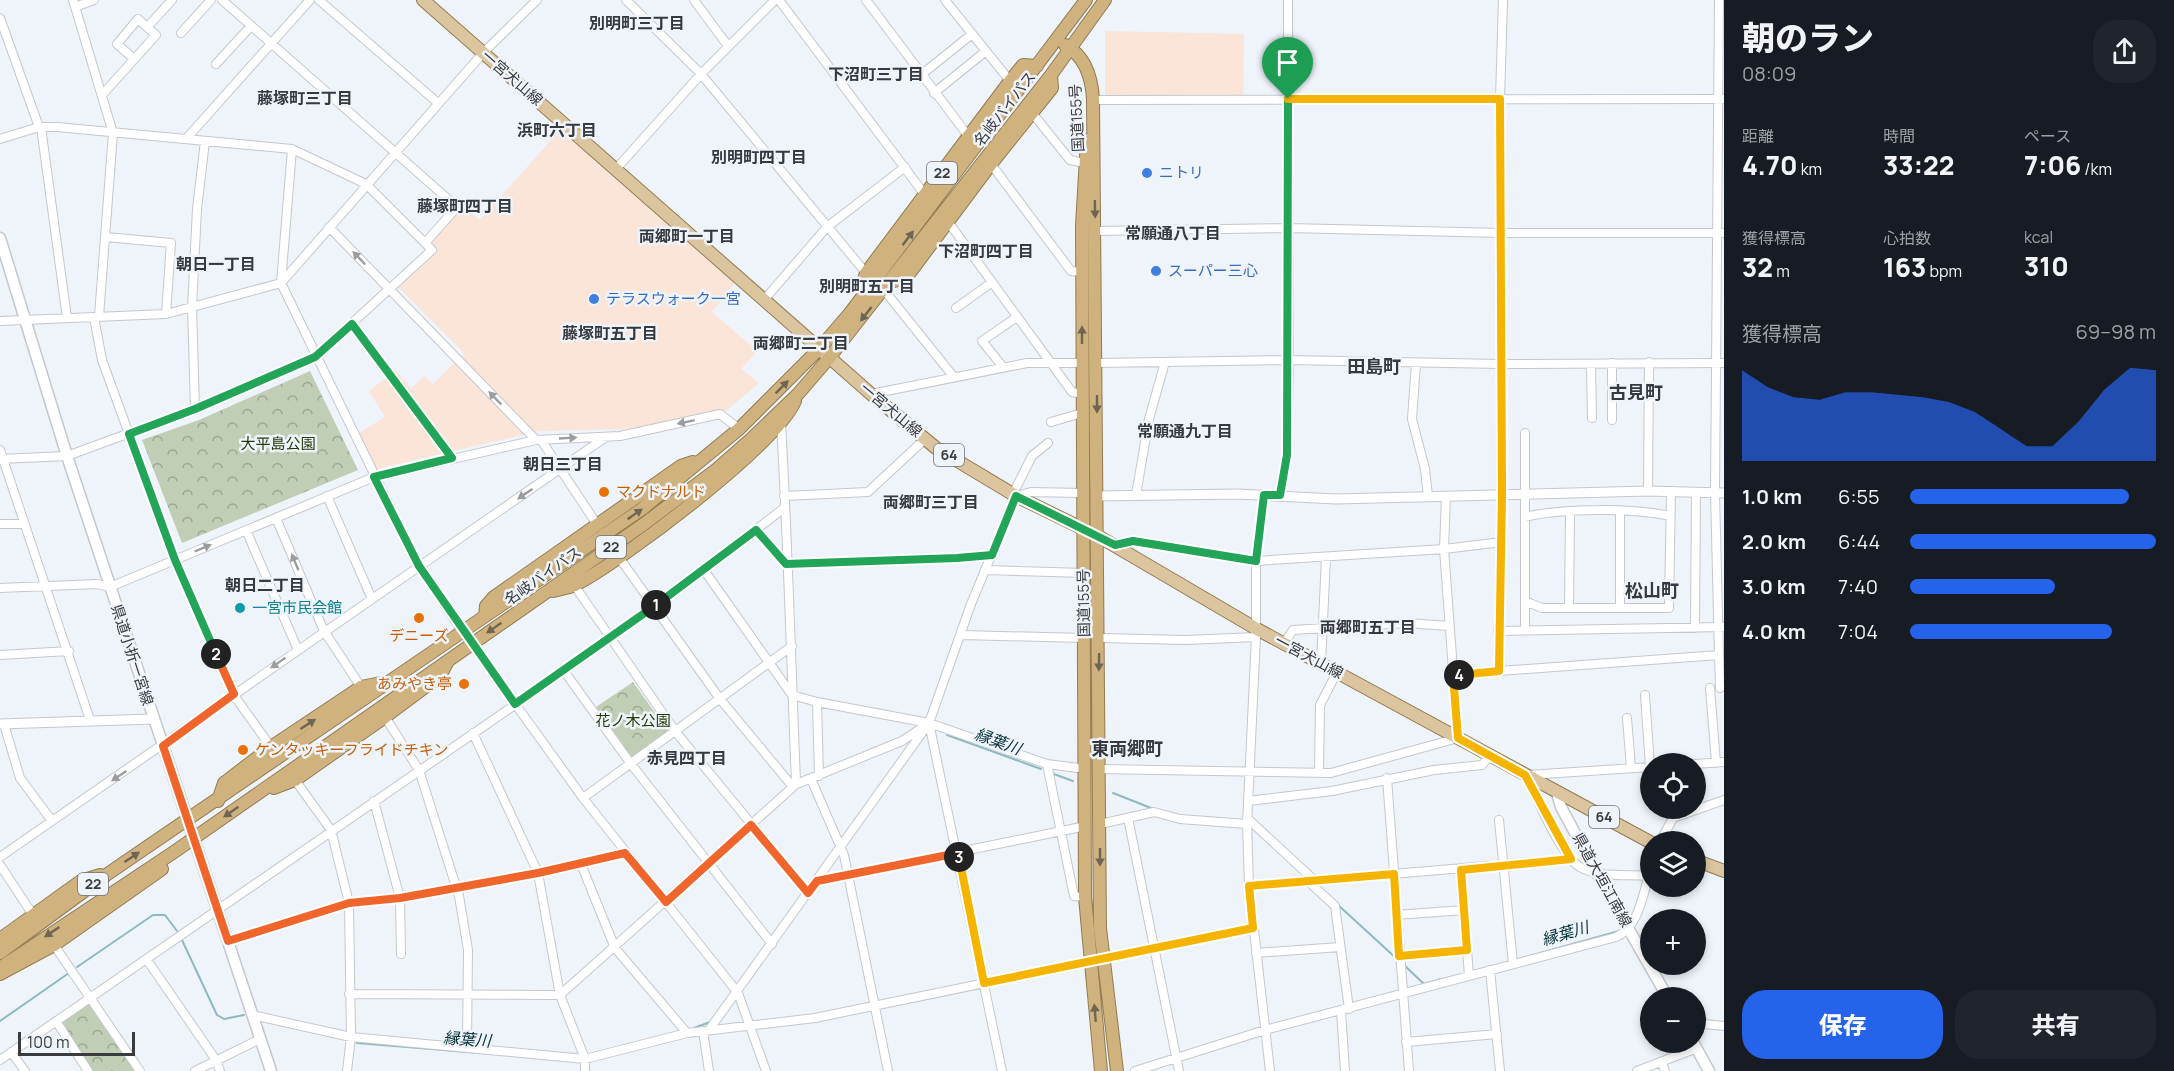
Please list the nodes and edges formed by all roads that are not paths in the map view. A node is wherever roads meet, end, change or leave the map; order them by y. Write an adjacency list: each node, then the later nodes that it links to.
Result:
1 (94, 0): 20 (street)
2 (172, 0): 23 (street)
3 (211, 0): 25 (street)
4 (222, 0): 24 (street)
5 (310, 0): 28 (street)
6 (320, 0): 46 (street)
7 (423, 0): 32 (main road, 一宮犬山線 / 64)
8 (537, 0): 32 (street)
9 (626, 0): 36 (street)
10 (694, 0): 29 (street)
11 (777, 0): 29 (street); 58 (street)
12 (866, 0): 37 (street)
13 (945, 0): 26 (street)
14 (1073, 0): 22 (highway)
15 (1086, 0): 22 (highway, 名岐バイパス / 22)
16 (1105, 0): 30 (highway, 名岐バイパス / 22)
17 (1288, 0): 42 (street)
18 (1503, 0): 43 (street)
19 (1719, 0): 44 (street)
20 (74, 3): 41 (street)
21 (0, 18): 48 (street)
22 (1072, 18): 27 (highway, 名岐バイパス / 22)
23 (151, 23)
24 (250, 26): 28 (street); 34 (street)
25 (181, 33)
26 (972, 34): 31 (street); 37 (street)
27 (1056, 40): 30 (highway, 国道155号); 35 (highway, 名岐バイパス / 22)
28 (271, 44): 52 (street); 55 (street)
29 (728, 46): 36 (street)
30 (1069, 50): 38 (highway, 名岐バイパス / 22); 45 (highway, 国道155号); 56 (highway, 国道155号)
31 (986, 51): 39 (street); 40 (street)
32 (483, 52): 46 (street); 59 (main road, 一宮犬山線 / 64)
33 (134, 59): 33 (street); 41 (street)
34 (216, 64)
35 (1037, 66): 39 (highway, 22); 79 (highway, 名岐バイパス / 22, one-way to 35)
36 (700, 74): 59 (street); 64 (street)
37 (921, 75): 40 (street)
38 (1051, 75): 47 (highway, 22); 77 (highway, 名岐バイパス / 22)
39 (1010, 81): 50 (highway, 22)
40 (934, 93): 50 (street)
41 (102, 95): 49 (street)
42 (1288, 99): 43 (street); 45 (street); 65 (street)
43 (1500, 99): 44 (street); 67 (street)
44 (1720, 99): 68 (street)
45 (1093, 100): 66 (highway, 国道155号, one-way to 66)
46 (438, 103): 55 (street)
47 (1033, 114): 56 (street); 57 (highway, 22)
48 (40, 127): 49 (street); 51 (street); 86 (street)
49 (113, 133): 52 (street); 69 (street)
50 (969, 137): 61 (highway, 22)
51 (0, 139)
52 (186, 139): 53 (street)
53 (205, 141): 54 (street); 81 (street)
54 (292, 149): 60 (street); 75 (street)
55 (395, 153): 60 (street); 71 (street)
56 (1085, 163): 73 (highway, 国道155号)
57 (991, 164): 62 (highway, 22); 73 (street)
58 (904, 167): 61 (street); 64 (street)
59 (616, 170): 80 (main road, 一宮犬山線 / 64)
60 (366, 184): 63 (street); 71 (street)
61 (925, 195): 74 (highway, 22)
62 (949, 223): 76 (street); 77 (highway, 22)
63 (329, 227): 75 (street); 78 (street, one-way to 63)
64 (827, 227): 74 (street); 80 (street)
65 (1289, 228): 66 (street); 67 (street); 93 (street)
66 (1095, 231): 98 (highway, 国道155号)
67 (1502, 233): 68 (street); 102 (street)
68 (1720, 233): 101 (street)
69 (106, 237): 83 (street); 85 (street)
70 (0, 238): 72 (main road, 県道小折一宮線)
71 (425, 243): 78 (street)
72 (5, 271): 87 (main road, 県道小折一宮線)
73 (1082, 272): 97 (highway, 国道155号, one-way to 73)
74 (866, 273): 79 (highway, 22)
75 (281, 283): 81 (street); 91 (street)
76 (991, 283): 82 (street); 84 (street)
77 (887, 286): 92 (highway, 名岐バイパス / 22, one-way to 92); 105 (street)
78 (390, 290): 89 (street); 120 (street, one-way to 78)
79 (863, 295): 90 (highway, 名岐バイパス / 22)
80 (764, 300): 90 (main road, 一宮犬山線 / 64)
81 (192, 308): 83 (street); 109 (street)
82 (956, 308)
83 (166, 314): 85 (street)
84 (1017, 316): 94 (street); 104 (street)
85 (96, 317): 86 (street); 117 (street)
86 (67, 318): 87 (street)
87 (24, 320): 88 (street); 123 (main road, 県道小折一宮線)
88 (0, 321)
89 (352, 324): 91 (street); 125 (street)
90 (819, 349): 92 (main road, 一宮犬山線 / 64); 115 (highway, 名岐バイパス / 22, one-way to 90)
91 (315, 357): 109 (street); 128 (street)
92 (830, 358): 106 (highway, 名岐バイパス / 22); 107 (main road, 一宮犬山線 / 64)
93 (1289, 360): 95 (street); 99 (street); 139 (street)
94 (1050, 362): 97 (street); 104 (street); 108 (street)
95 (1165, 362): 98 (street); 137 (street)
96 (1649, 362): 100 (street); 101 (street); 129 (street)
97 (1082, 363): 108 (highway, 国道155号)
98 (1097, 363): 142 (highway, 国道155号, one-way to 142)
99 (1416, 363): 102 (street); 143 (street)
100 (1612, 363): 103 (street); 112 (street)
101 (1721, 363): 133 (street)
102 (1501, 364): 103 (street); 134 (street)
103 (1591, 364): 111 (street)
104 (1003, 367): 105 (street)
105 (953, 376): 107 (street)
106 (798, 394): 114 (highway, 22); 153 (highway, 名岐バイパス / 22)
107 (871, 394): 119 (main road, 一宮犬山線 / 64)
108 (1082, 394): 110 (highway, 国道155号)
109 (195, 409): 117 (street)
110 (1082, 413): 113 (street); 132 (highway, 国道155号)
111 (1592, 418)
112 (1612, 420)
113 (1051, 422)
114 (781, 423): 141 (street); 161 (highway, 22)
115 (739, 429): 118 (street, one-way to 118); 124 (highway, 名岐バイパス / 22)
116 (1525, 433): 135 (street)
117 (129, 434): 123 (street); 168 (street)
118 (607, 436): 120 (street, one-way to 118); 127 (street)
119 (925, 439): 136 (main road, 一宮犬山線 / 64); 141 (street)
120 (538, 440): 125 (street); 127 (street)
121 (1048, 443): 136 (street)
122 (0, 450): 126 (street)
123 (67, 456): 126 (street); 177 (main road, 県道小折一宮線)
124 (706, 456): 154 (highway, 22); 166 (highway, 名岐バイパス / 22, one-way to 124)
125 (452, 458): 128 (street)
126 (1, 459): 152 (street)
127 (561, 470): 154 (street); 171 (street, one-way to 171)
128 (374, 477): 140 (street); 171 (street)
129 (1648, 491): 130 (street); 135 (street)
130 (1671, 491): 131 (street); 148 (street)
131 (1696, 492): 133 (street); 189 (street)
132 (1083, 493): 136 (street); 155 (highway, 国道155号)
133 (1720, 493): 187 (street)
134 (1502, 494): 135 (street); 144 (street); 160 (street)
135 (1524, 494): 149 (street)
136 (1014, 495): 155 (main road, 一宮犬山線 / 64); 164 (street)
137 (1136, 495): 138 (street); 142 (street)
138 (1264, 495): 139 (street); 169 (street)
139 (1280, 495): 143 (street)
140 (327, 496): 150 (street); 180 (street)
141 (784, 496): 145 (street)
142 (1096, 496): 158 (highway, 国道155号)
143 (1428, 496): 144 (street)
144 (1446, 496): 163 (street)
145 (784, 508): 157 (street); 170 (street)
146 (1570, 512): 147 (street); 149 (street); 183 (street)
147 (1620, 512): 148 (street); 184 (street)
148 (1670, 516): 184 (street)
149 (1525, 517): 181 (street)
150 (276, 518): 156 (street); 191 (street, one-way to 150)
151 (0, 524): 152 (street)
152 (24, 524): 176 (street)
153 (644, 524): 161 (highway); 179 (highway, 名岐バイパス / 22)
154 (598, 526): 159 (highway, 22)
155 (1082, 528): 158 (main road, 一宮犬山線 / 64); 174 (highway, 国道155号)
156 (246, 530): 168 (street, one-way to 156); 202 (street)
157 (756, 530): 170 (street); 172 (street)
158 (1098, 536): 162 (main road, 一宮犬山線 / 64); 198 (highway, 国道155号)
159 (581, 538): 166 (highway); 185 (highway, 22)
160 (1502, 542): 163 (street); 193 (street)
161 (637, 545): 165 (highway, 22)
162 (1115, 545): 169 (street); 194 (main road, 一宮犬山線 / 64)
163 (1444, 549): 167 (street); 186 (street)
164 (992, 555): 170 (street); 173 (street)
165 (618, 556): 175 (highway, 22); 182 (street)
166 (571, 558): 185 (highway, 名岐バイパス / 22)
167 (1326, 558): 169 (street); 188 (street)
168 (175, 560): 177 (street); 217 (street)
169 (1256, 561): 194 (street)
170 (786, 564): 201 (street)
171 (419, 566): 180 (street); 192 (street)
172 (704, 570): 182 (street); 207 (street)
173 (985, 570): 174 (street); 195 (street)
174 (1085, 573): 197 (highway, 国道155号)
175 (573, 585): 179 (highway, 22); 196 (street)
176 (45, 587): 177 (street); 178 (street); 203 (street)
177 (110, 587): 227 (main road, 県道小折一宮線)
178 (0, 588)
179 (543, 593): 200 (highway, 名岐バイパス / 22, one-way to 200)
180 (372, 599): 191 (street)
181 (1525, 601): 183 (street); 190 (street)
182 (655, 606): 196 (street); 221 (street)
183 (1569, 608): 184 (street)
184 (1620, 608)
185 (485, 616): 192 (highway, 名岐バイパス / 22)
186 (1449, 626): 188 (street); 212 (street)
187 (1721, 627): 189 (street); 205 (street)
188 (1321, 628): 199 (street); 208 (street)
189 (1695, 628): 190 (street)
190 (1525, 630): 193 (street)
191 (324, 631): 202 (street); 214 (street)
192 (463, 631): 200 (street); 213 (highway, 名岐バイパス / 22)
193 (1498, 631): 210 (street)
194 (1256, 632): 198 (street); 199 (main road, 一宮犬山線 / 64); 244 (street)
195 (962, 635): 197 (street); 229 (street)
196 (611, 638): 209 (street); 231 (street)
197 (1084, 638): 241 (highway, 国道155号)
198 (1100, 638): 242 (highway, 国道155号, one-way to 242)
199 (1284, 643): 208 (main road, 一宮犬山線 / 64)
200 (472, 644): 206 (highway, 名岐バイパス / 22); 223 (street)
201 (792, 646): 207 (street); 218 (street)
202 (298, 650): 217 (street, one-way to 217)
203 (69, 651): 204 (street); 228 (street)
204 (0, 655)
205 (1719, 655): 210 (street); 216 (street)
206 (449, 659): 224 (highway, 22); 253 (highway, 名岐バイパス / 22)
207 (769, 663): 218 (street); 221 (street)
208 (1321, 663): 211 (main road, 一宮犬山線 / 64)
209 (564, 671): 223 (street); 238 (street)
210 (1499, 671): 212 (street)
211 (1337, 672): 233 (main road, 一宮犬山線 / 64); 245 (street)
212 (1453, 675): 233 (street)
213 (389, 682): 214 (highway, 22); 225 (highway, 名岐バイパス / 22)
214 (361, 687): 220 (highway, 22)
215 (1710, 688): 237 (street)
216 (1720, 688)
217 (234, 694): 234 (street); 235 (street)
218 (792, 695): 222 (street); 251 (street)
219 (1645, 695): 240 (street)
220 (351, 696): 225 (highway); 235 (highway, 22, one-way to 220)
221 (720, 699): 231 (street); 251 (street)
222 (817, 702): 229 (street); 247 (street)
223 (515, 704): 232 (street); 254 (street)
224 (385, 717): 243 (street); 250 (highway, 22)
225 (338, 718): 256 (highway, 名岐バイパス / 22)
226 (1627, 718): 240 (street)
227 (153, 719): 228 (street); 234 (main road, 県道小折一宮線)
228 (90, 720): 230 (street)
229 (929, 723): 239 (street); 247 (street); 272 (street); 275 (street)
230 (2, 724): 263 (street)
231 (675, 731): 238 (street); 266 (street)
232 (474, 733): 243 (street); 286 (street)
233 (1458, 738): 236 (main road, 一宮犬山線 / 64); 245 (street)
234 (163, 746): 261 (main road, 県道小折一宮線); 263 (street, one-way to 263)
235 (271, 747): 256 (highway, 22)
236 (1490, 756): 246 (main road, 一宮犬山線 / 64); 248 (street)
237 (1720, 763)
238 (631, 764): 254 (street); 278 (street)
239 (1047, 764): 241 (street); 269 (street)
240 (1631, 768): 246 (street)
241 (1086, 769): 267 (highway, 国道155号)
242 (1099, 769): 244 (street); 265 (highway, 国道155号)
243 (419, 770): 257 (street); 294 (street)
244 (1250, 772): 245 (street); 258 (street)
245 (1319, 772)
246 (1526, 775): 252 (main road, 一宮犬山線 / 64); 277 (street)
247 (819, 776): 249 (street)
248 (1387, 778): 258 (street); 287 (street)
249 (810, 779): 251 (street); 272 (street)
250 (295, 780): 253 (highway, 22); 268 (street)
251 (794, 786): 266 (street)
252 (1557, 793): 270 (main road, 一宮犬山線 / 64); 285 (main road, 県道大垣江南線)
253 (258, 794): 271 (highway, 名岐バイパス / 22, one-way to 271)
254 (583, 798): 274 (street)
255 (1724, 800): 259 (street)
256 (218, 801): 261 (highway, 名岐バイパス / 22)
257 (374, 801): 268 (street); 298 (street)
258 (1248, 801): 264 (street)
259 (1706, 806)
260 (1128, 818): 264 (street); 265 (street); 313 (street)
261 (188, 819): 271 (main road, 県道小折一宮線); 289 (highway, 名岐バイパス / 22, one-way to 261)
262 (1499, 820): 282 (street)
263 (52, 821): 276 (street)
264 (1247, 821): 291 (street); 293 (street)
265 (1100, 824): 320 (highway, 国道155号, one-way to 320)
266 (751, 825): 278 (street); 295 (street)
267 (1086, 826): 269 (street); 296 (highway, 国道155号)
268 (331, 830): 300 (street); 301 (street)
269 (1062, 832): 275 (street); 296 (street)
270 (1640, 837)
271 (194, 838): 273 (highway, 名岐バイパス / 22); 301 (main road, 県道小折一宮線)
272 (841, 848): 290 (street); 292 (street)
273 (174, 852): 305 (highway, 名岐バイパス / 22); 308 (highway, 22)
274 (625, 853): 279 (street); 299 (street)
275 (958, 853): 290 (street); 328 (street)
276 (0, 857)
277 (1571, 859): 282 (street); 285 (street)
278 (710, 863): 299 (street); 310 (street)
279 (581, 864): 286 (street); 315 (street)
280 (1706, 864): 284 (main road)
281 (0, 865): 303 (street)
282 (1503, 866): 283 (street); 323 (street)
283 (1461, 870): 287 (street); 302 (street)
284 (1724, 871)
285 (1596, 872): 288 (street); 307 (main road, 県道大垣江南線)
286 (538, 873): 294 (street); 333 (street)
287 (1394, 874): 291 (street); 304 (street)
288 (1640, 874)
289 (106, 875): 303 (highway, 22); 312 (highway, 名岐バイパス / 22)
290 (848, 875): 292 (street); 336 (street)
291 (1311, 880): 293 (street); 314 (street)
292 (817, 881): 295 (street)
293 (1249, 886): 306 (street)
294 (456, 887): 298 (street); 334 (street)
295 (808, 893): 310 (street)
296 (1085, 897): 322 (highway, 国道155号)
297 (1641, 897): 307 (street)
298 (400, 898): 300 (street); 318 (street)
299 (666, 902): 315 (street); 330 (street)
300 (349, 903): 309 (street); 331 (street)
301 (218, 910): 309 (main road, 県道小折一宮線); 321 (street)
302 (1464, 910): 304 (street); 316 (street)
303 (33, 915): 312 (highway, 22)
304 (1396, 915): 319 (street)
305 (76, 916): 308 (highway); 324 (highway, 名岐バイパス / 22, one-way to 324)
306 (1253, 928): 313 (street); 317 (street)
307 (1629, 929): 323 (street); 329 (main road, 県道大垣江南線)
308 (70, 934): 311 (highway, 22)
309 (228, 941): 338 (main road, 県道小折一宮線)
310 (772, 944): 330 (street)
311 (54, 945): 326 (highway, 22); 335 (street)
312 (3, 946)
313 (1155, 947): 320 (street); 355 (street)
314 (1340, 947): 317 (street); 337 (street)
315 (615, 948): 333 (street); 345 (street)
316 (1467, 950): 319 (street); 327 (street)
317 (1256, 953): 344 (street)
318 (401, 954)
319 (1399, 956): 332 (street)
320 (1103, 957): 322 (street); 372 (highway, 国道155号)
321 (147, 960): 335 (street); 357 (street)
322 (1090, 960): 328 (street); 371 (highway, 国道155号, one-way to 322)
323 (1513, 964): 325 (street)
324 (0, 968)
325 (1490, 970): 327 (street); 346 (street)
326 (0, 974)
327 (1469, 976): 332 (street)
328 (984, 983): 336 (street); 370 (street)
329 (1662, 987)
330 (738, 993): 341 (street); 343 (street)
331 (349, 994): 334 (street); 347 (street)
332 (1402, 994): 337 (street); 349 (street)
333 (560, 995): 334 (street); 354 (street)
334 (469, 996): 350 (street)
335 (90, 998): 339 (street); 361 (street)
336 (875, 1006): 341 (street); 369 (street)
337 (1345, 1010): 344 (street); 376 (street)
338 (252, 1015): 347 (street); 348 (main road, 県道小折一宮線)
339 (56, 1021): 351 (street); 360 (street)
340 (1706, 1024): 342 (street)
341 (750, 1026): 343 (street); 368 (street)
342 (1724, 1026)
343 (706, 1030): 345 (street); 367 (street)
344 (1265, 1030): 355 (street); 375 (street)
345 (687, 1033): 354 (street)
346 (1497, 1034): 349 (street); 378 (street)
347 (351, 1037): 350 (street); 365 (street)
348 (260, 1039): 357 (street); 364 (main road, 県道小折一宮線)
349 (1406, 1042): 377 (street)
350 (467, 1046): 354 (street)
351 (11, 1052): 356 (street); 359 (street)
352 (1679, 1053): 358 (street)
353 (1699, 1053): 381 (main road)
354 (585, 1059): 366 (street)
355 (1177, 1059): 373 (street); 374 (street)
356 (0, 1060)
357 (216, 1060): 362 (street); 363 (street)
358 (1662, 1062): 379 (street); 380 (street)
359 (25, 1071)
360 (88, 1071)
361 (140, 1071)
362 (195, 1071)
363 (220, 1071)
364 (271, 1071)
365 (347, 1071)
366 (585, 1071)
367 (709, 1071)
368 (766, 1071)
369 (888, 1071)
370 (1002, 1071)
371 (1101, 1071)
372 (1117, 1071)
373 (1135, 1071)
374 (1179, 1071)
375 (1270, 1071)
376 (1345, 1071)
377 (1408, 1071)
378 (1500, 1071)
379 (1637, 1071)
380 (1665, 1071)
381 (1709, 1071)

